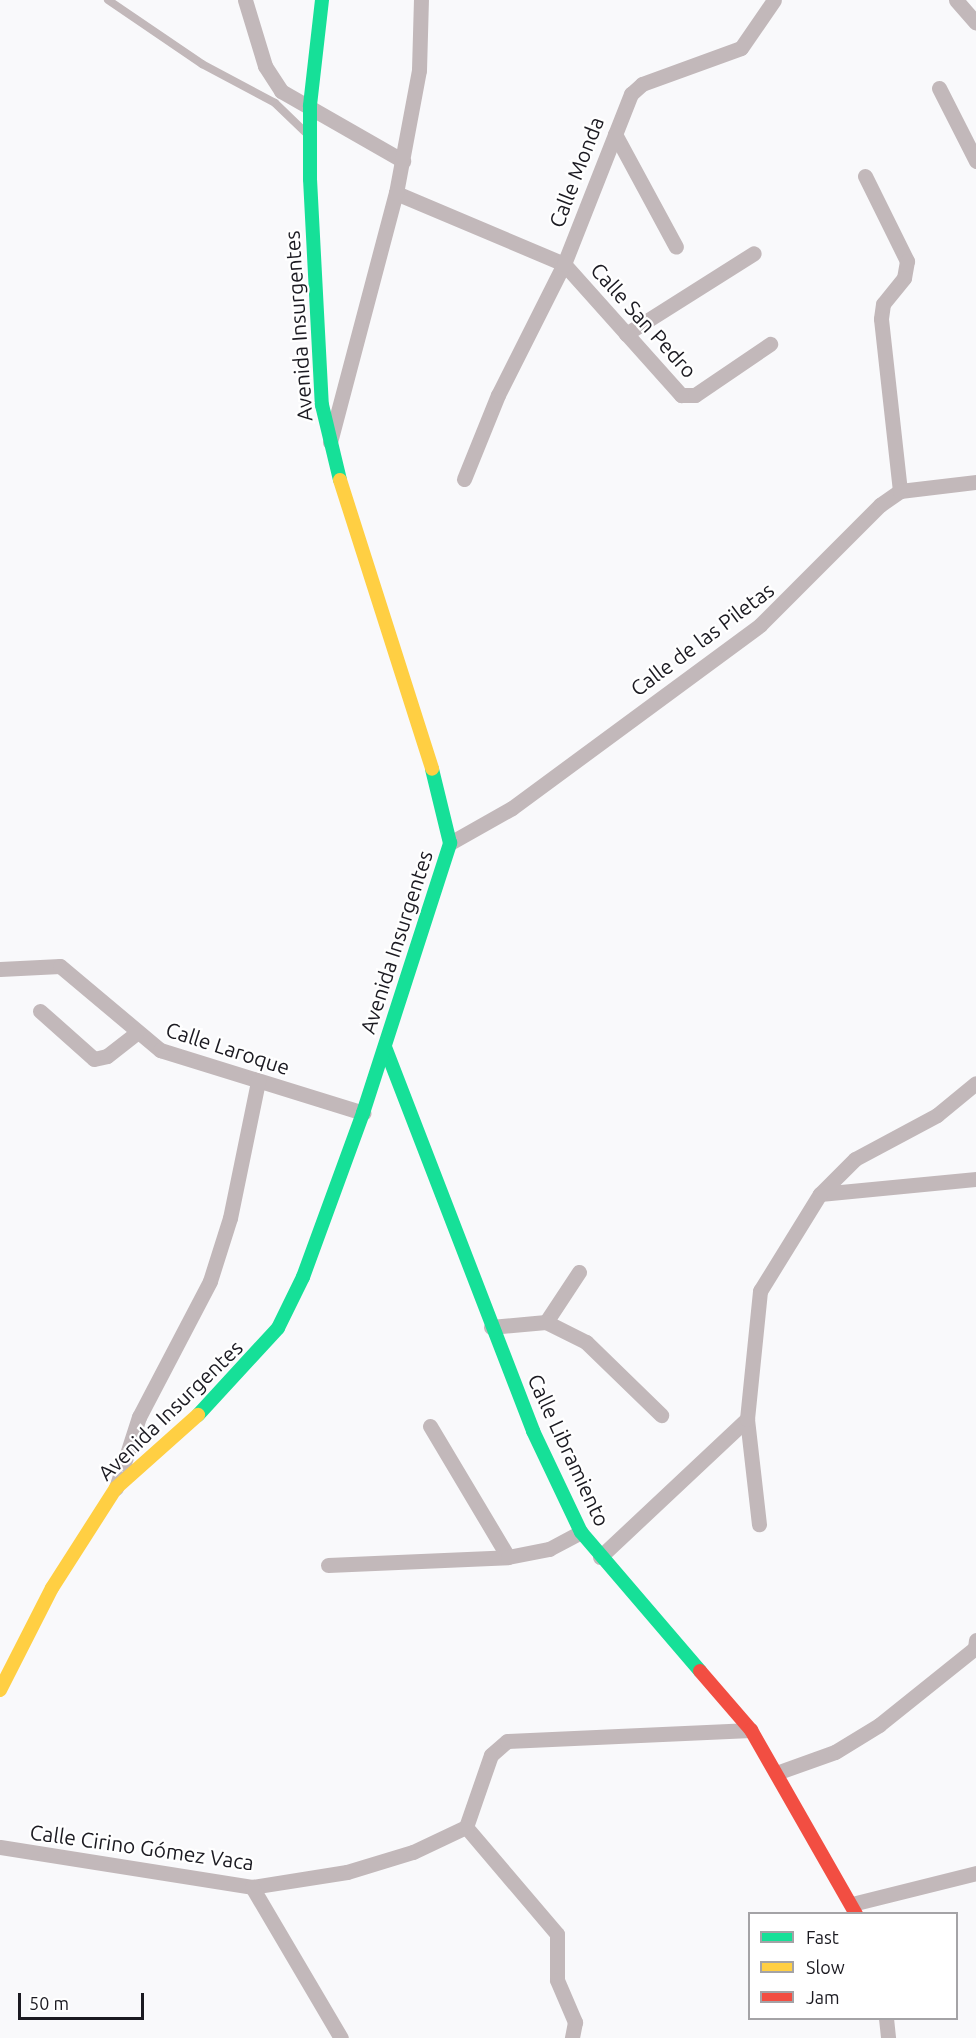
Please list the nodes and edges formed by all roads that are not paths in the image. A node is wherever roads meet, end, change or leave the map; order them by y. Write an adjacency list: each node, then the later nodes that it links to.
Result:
1 (108, 0): 11 (lane)
2 (245, 0): 9 (street)
3 (322, 0): 9 (main road, Avenida Insurgentes)
4 (422, 0): 12 (street)
5 (774, 0): 10 (street, Calle Monda)
6 (956, 0): 7 (street)
7 (976, 23)
8 (939, 87): 13 (street)
9 (310, 106): 11 (main road, Avenida Insurgentes); 12 (street)
10 (615, 135): 16 (street); 18 (street, Calle Monda)
11 (310, 137): 21 (main road, Avenida Insurgentes)
12 (403, 161): 15 (street)
13 (976, 161)
14 (865, 176): 24 (street)
15 (396, 193): 18 (street, Calle Monda); 21 (street)
16 (676, 247)
17 (754, 254): 19 (street)
18 (564, 264): 19 (street, Calle San Pedro); 22 (street)
19 (626, 334): 20 (street, Calle San Pedro)
20 (770, 344)
21 (329, 445): 25 (main road, Avenida Insurgentes)
22 (464, 478)
23 (976, 482): 24 (street)
24 (900, 491): 25 (street, Calle de las Piletas)
25 (450, 843): 29 (main road, Avenida Insurgentes)
26 (0, 969): 28 (street, Calle Laroque)
27 (40, 1011): 28 (street)
28 (135, 1034): 30 (street, Calle Laroque)
29 (385, 1047): 32 (main road, Avenida Insurgentes); 37 (main road, Calle Libramiento)
30 (258, 1081): 32 (street, Calle Laroque); 41 (street)
31 (976, 1083): 34 (street)
32 (363, 1113): 41 (main road, Avenida Insurgentes)
33 (976, 1179): 34 (street)
34 (820, 1194): 39 (street)
35 (579, 1272): 36 (street)
36 (546, 1322): 37 (street); 38 (street)
37 (491, 1327): 43 (main road, Calle Libramiento)
38 (661, 1415)
39 (747, 1419): 42 (street); 45 (street)
40 (430, 1426): 44 (street)
41 (116, 1488): 48 (main road, Avenida Insurgentes)
42 (759, 1524)
43 (581, 1532): 44 (street); 45 (main road, Calle Libramiento)
44 (508, 1557): 46 (street)
45 (600, 1557): 49 (main road, Calle Libramiento)
46 (328, 1565)
47 (976, 1646): 50 (street)
48 (0, 1690)
49 (751, 1730): 50 (main road, Calle Libramiento); 51 (street)
50 (779, 1772): 55 (main road, Calle Libramiento)
51 (466, 1827): 54 (street, Calle Cirino Gómez Vaca); 58 (street)
52 (0, 1847): 54 (street, Calle Cirino Gómez Vaca)
53 (976, 1873): 55 (street)
54 (252, 1887): 57 (street)
55 (854, 1909)
56 (886, 2020): 59 (street)
57 (341, 2038)
58 (572, 2038)
59 (888, 2038)

